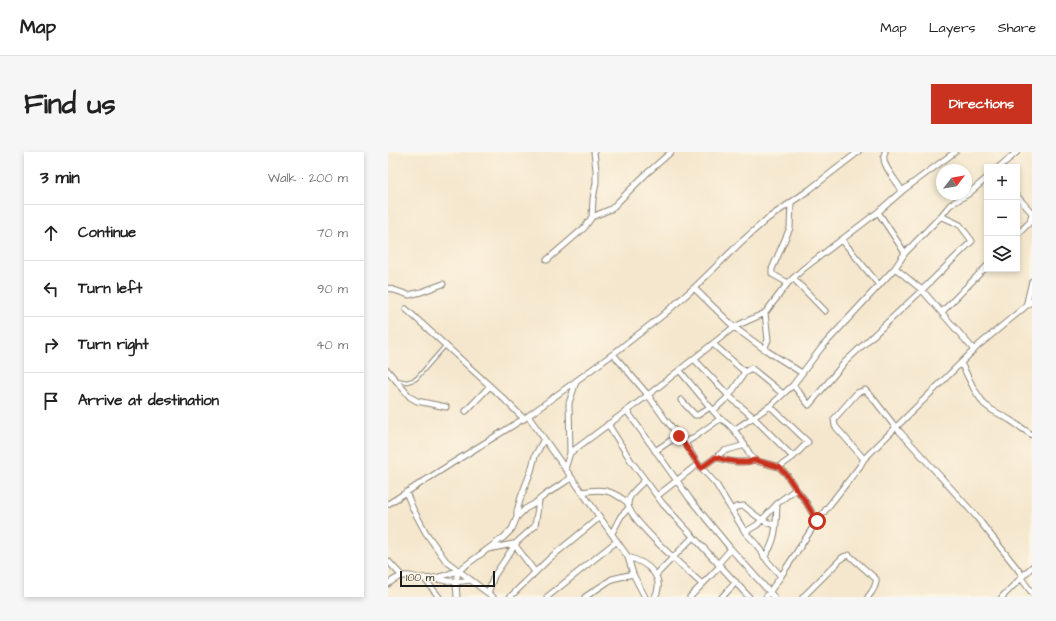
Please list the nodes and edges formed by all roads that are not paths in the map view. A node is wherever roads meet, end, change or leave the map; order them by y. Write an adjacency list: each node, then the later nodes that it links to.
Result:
1 (594, 152): 14 (street)
2 (671, 152): 14 (street)
3 (858, 152): 11 (street)
4 (885, 152): 9 (street)
5 (954, 152): 9 (street)
6 (1017, 152): 7 (street)
7 (1003, 164)
8 (984, 181): 13 (street)
9 (902, 191): 12 (street)
10 (1020, 199): 15 (street)
11 (791, 203): 23 (street); 27 (street)
12 (878, 212): 16 (street); 17 (street)
13 (942, 216): 17 (street); 28 (street)
14 (592, 217): 18 (street)
15 (1020, 232)
16 (842, 240): 21 (street); 25 (street)
17 (905, 252): 19 (street)
18 (547, 260)
19 (895, 268): 25 (street); 28 (street)
20 (984, 269): 33 (street)
21 (793, 278): 23 (street); 32 (street)
22 (1032, 280): 30 (street)
23 (788, 282): 34 (street)
24 (443, 284): 26 (street)
25 (879, 285): 46 (street)
26 (388, 288)
27 (694, 288): 35 (street); 40 (street)
28 (922, 290): 33 (street); 49 (street)
29 (1032, 301): 30 (street)
30 (1026, 306): 39 (street)
31 (406, 309): 37 (street)
32 (825, 310)
33 (942, 312): 39 (street)
34 (765, 313): 35 (street); 38 (street)
35 (734, 327): 36 (street); 38 (street)
36 (713, 344): 41 (street); 45 (street)
37 (445, 346): 47 (lane); 50 (street)
38 (764, 349): 46 (street)
39 (974, 350): 42 (street)
40 (613, 354): 48 (street); 52 (street)
41 (694, 360): 44 (street); 53 (street)
42 (961, 363): 64 (street); 66 (street)
43 (388, 371): 47 (street)
44 (680, 371): 52 (street); 57 (street)
45 (745, 372): 51 (street); 53 (street)
46 (802, 373): 49 (street)
47 (394, 379): 56 (street)
48 (576, 381): 61 (street); 72 (street)
49 (793, 385): 51 (street)
50 (490, 386): 58 (street); 61 (street)
51 (783, 394): 55 (street)
52 (648, 395): 59 (street); 67 (street)
53 (729, 396): 57 (street); 60 (street)
54 (681, 400): 57 (street)
55 (770, 406): 60 (street); 74 (street)
56 (446, 407)
57 (712, 409): 62 (street)
58 (466, 411)
59 (627, 411): 63 (street); 71 (street)
60 (753, 417): 65 (street); 74 (street)
61 (526, 418): 68 (street); 84 (street)
62 (720, 419): 65 (street); 69 (street)
63 (608, 424): 72 (street); 81 (street)
64 (896, 427): 75 (street); 75 (street); 117 (street)
65 (734, 430): 70 (street)
66 (1032, 435)
67 (679, 436): 69 (street); 71 (street)
68 (544, 439): 79 (street); 93 (street)
69 (685, 443): 77 (street)
70 (744, 445): 73 (street); 76 (street)
71 (655, 451): 82 (street)
72 (570, 453): 79 (street)
73 (716, 457): 76 (street); 77 (street)
74 (793, 457): 78 (street)
75 (864, 459): 96 (street)
76 (755, 460): 78 (street)
77 (700, 466): 82 (street); 92 (street)
78 (779, 467): 83 (street)
79 (565, 468): 80 (street)
80 (571, 478): 85 (street); 87 (street)
81 (645, 480): 86 (street); 88 (street)
82 (676, 481): 86 (street); 104 (street)
83 (796, 489): 90 (street); 96 (street)
84 (406, 492): 89 (street); 111 (street)
85 (582, 492): 88 (street); 94 (street)
86 (657, 496): 100 (street)
87 (539, 500): 93 (street); 102 (street)
88 (628, 503): 91 (street)
89 (388, 504)
90 (777, 504): 95 (street); 97 (street)
91 (628, 510): 99 (street); 106 (street)
92 (732, 510): 95 (street); 98 (street)
93 (516, 517): 103 (street)
94 (600, 517): 99 (street); 112 (street)
95 (761, 520): 97 (street); 98 (street)
96 (817, 521): 116 (street)
97 (775, 525): 107 (street)
98 (745, 532): 107 (street)
99 (612, 533): 101 (street)
100 (693, 537): 106 (street); 109 (street)
101 (617, 541): 105 (street); 132 (street)
102 (515, 545): 103 (street); 112 (street); 126 (street)
103 (487, 549): 111 (street)
104 (731, 549): 109 (street); 125 (street)
105 (628, 557): 113 (street); 115 (street)
106 (674, 557): 115 (street); 124 (street)
107 (764, 557): 116 (street)
108 (388, 562): 114 (street)
109 (719, 565): 122 (street); 124 (street)
110 (1032, 567): 117 (street)
111 (458, 570): 119 (street); 120 (street); 121 (street)
112 (535, 572): 131 (street)
113 (633, 574): 133 (street); 134 (street)
114 (401, 575): 118 (street); 123 (street)
115 (656, 575): 135 (street)
116 (781, 576): 125 (street)
117 (1022, 577): 127 (street); 143 (street)
118 (424, 578): 119 (street); 128 (street)
119 (432, 579): 121 (street)
120 (471, 580): 121 (street); 126 (street)
121 (456, 582): 129 (street)
122 (736, 582): 137 (street); 138 (street)
123 (388, 584)
124 (702, 584): 136 (street)
125 (770, 592): 139 (street); 140 (street)
126 (488, 593): 130 (street)
127 (1032, 593)
128 (439, 597)
129 (456, 597)
130 (493, 597)
131 (510, 597)
132 (547, 597)
133 (585, 597)
134 (645, 597)
135 (655, 597)
136 (690, 597)
137 (722, 597)
138 (749, 597)
139 (766, 597)
140 (774, 597)
141 (803, 597): 142 (street)
142 (868, 597)
143 (1002, 597)

